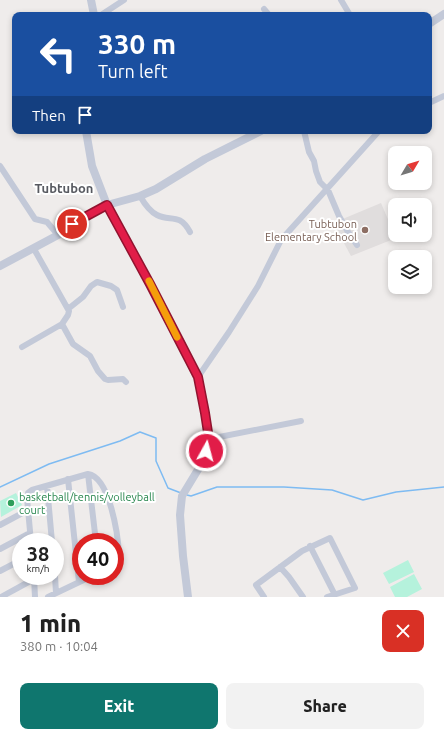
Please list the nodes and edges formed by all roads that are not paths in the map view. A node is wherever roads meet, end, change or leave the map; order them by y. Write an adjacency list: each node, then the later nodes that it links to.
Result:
1 (91, 0): 5 (street)
2 (124, 0): 6 (street)
3 (341, 0): 8 (street)
4 (264, 9): 7 (street)
5 (93, 12)
6 (106, 12)
7 (266, 12)
8 (348, 12)
9 (444, 14): 10 (street)
10 (432, 22)
11 (444, 96): 12 (street)
12 (432, 102)
13 (87, 134): 20 (street)
14 (254, 134): 19 (street)
15 (305, 134): 18 (street)
16 (376, 134): 18 (street)
17 (0, 166): 22 (street)
18 (328, 190): 23 (street); 30 (street)
19 (140, 196): 20 (street); 21 (street)
20 (107, 205): 22 (street); 30 (street)
21 (190, 232)
22 (58, 235): 24 (street)
23 (357, 244)
24 (34, 249): 25 (street); 27 (street)
25 (0, 266)
26 (122, 307): 27 (street)
27 (68, 309): 28 (street)
28 (62, 324): 29 (street); 31 (street)
29 (22, 347)
30 (198, 377): 33 (street)
31 (126, 382)
32 (301, 421): 33 (street)
33 (209, 439): 59 (street)
34 (88, 474): 35 (street); 42 (street); 43 (street)
35 (68, 479): 36 (street); 41 (street)
36 (47, 486): 37 (street); 40 (street)
37 (28, 510): 38 (street); 39 (street)
38 (0, 525)
39 (30, 533)
40 (51, 533)
41 (74, 533)
42 (95, 533)
43 (116, 533)
44 (12, 543): 46 (street)
45 (310, 546): 48 (street); 55 (street); 55 (street)
46 (0, 549)
47 (12, 565): 49 (street)
48 (280, 567): 60 (street); 61 (street)
49 (0, 571)
50 (22, 585): 56 (street)
51 (34, 585): 57 (street)
52 (56, 585): 54 (street)
53 (73, 585): 54 (street)
54 (56, 593): 58 (street)
55 (335, 594): 62 (street)
56 (1, 597)
57 (35, 597)
58 (48, 597)
59 (188, 597)
60 (264, 597)
61 (303, 597)
62 (327, 597)

